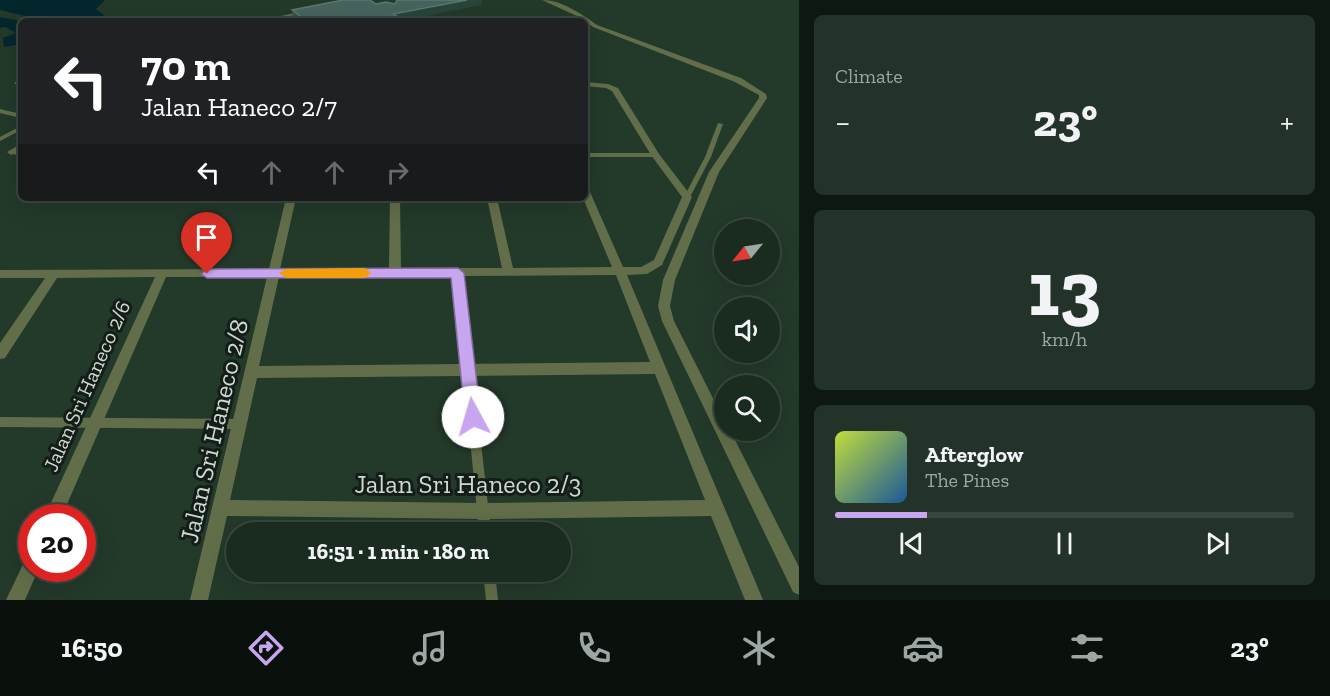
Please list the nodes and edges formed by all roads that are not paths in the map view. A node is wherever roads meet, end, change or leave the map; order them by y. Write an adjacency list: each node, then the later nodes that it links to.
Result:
1 (545, 0): 4 (street)
2 (311, 10): 3 (lane)
3 (274, 18)
4 (584, 18)
5 (588, 21): 44 (street)
6 (588, 84): 15 (street)
7 (0, 111): 8 (lane)
8 (18, 114)
9 (720, 124): 17 (lane)
10 (18, 130): 11 (lane)
11 (0, 139)
12 (18, 148): 13 (street)
13 (11, 152): 14 (lane)
14 (18, 153)
15 (655, 154): 16 (lane); 17 (street)
16 (588, 155)
17 (687, 196): 22 (street)
18 (588, 199): 22 (street)
19 (290, 201): 23 (street, Jalan Sri Haneco 2/8)
20 (395, 201): 24 (street)
21 (493, 201): 26 (street)
22 (620, 272): 26 (street); 31 (street)
23 (276, 273): 24 (street); 29 (street); 33 (street, Jalan Sri Haneco 2/8)
24 (395, 273): 25 (street)
25 (458, 273): 26 (street); 32 (lane)
26 (509, 273)
27 (0, 274): 28 (street)
28 (54, 274): 29 (street); 30 (street)
29 (162, 274): 35 (street, Jalan Sri Haneco 2/6)
30 (0, 354)
31 (658, 368): 32 (street); 39 (street)
32 (468, 369): 33 (street); 40 (lane)
33 (253, 372): 36 (street, Jalan Sri Haneco 2/8)
34 (0, 422): 35 (lane)
35 (95, 422): 36 (lane); 37 (street, Jalan Sri Haneco 2/6)
36 (241, 424): 38 (street, Jalan Sri Haneco 2/8)
37 (58, 504)
38 (221, 508): 40 (street, Jalan Sri Haneco 2/3); 46 (street, Jalan Sri Haneco 2/8)
39 (716, 508): 40 (street, Jalan Sri Haneco 2/3); 48 (street)
40 (483, 511): 41 (lane)
41 (484, 522)
42 (24, 582): 45 (street)
43 (490, 582): 47 (lane)
44 (799, 586)
45 (15, 600)
46 (200, 600)
47 (492, 600)
48 (754, 600)

